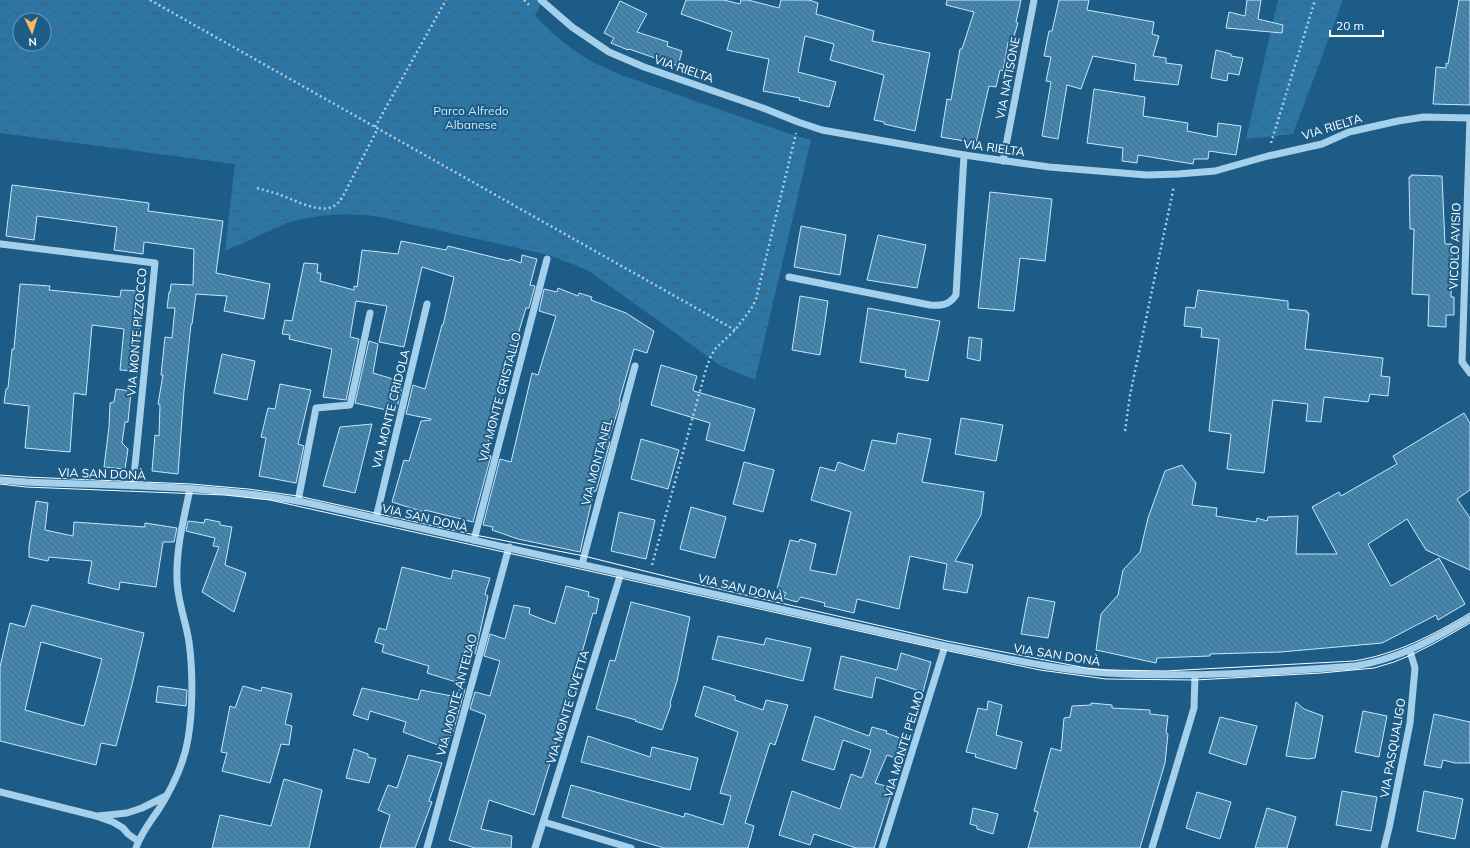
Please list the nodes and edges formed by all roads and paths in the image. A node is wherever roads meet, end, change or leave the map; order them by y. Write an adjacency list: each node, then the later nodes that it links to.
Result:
1 (150, 0): 8 (path)
2 (446, 0): 8 (path)
3 (541, 0): 7 (street, VIA RIELTA)
4 (1034, 0): 11 (street, VIA NATISONE)
5 (1315, 0): 10 (path)
6 (1470, 118): 10 (street, VIA RIELTA); 21 (street, VICOLO AVISIO)
7 (798, 122): 9 (street, VIA RIELTA); 19 (path)
8 (376, 127): 13 (path); 19 (path)
9 (964, 155): 11 (street, VIA RIELTA); 16 (street)
10 (1268, 156): 12 (street, VIA RIELTA)
11 (1003, 161): 12 (street, VIA RIELTA)
12 (1178, 174): 22 (path)
13 (257, 188)
14 (1, 244): 24 (street, VIA MONTE PIZZOCCO)
15 (547, 260): 28 (street, VIA MONTE CRISTALLO)
16 (789, 277)
17 (428, 304): 27 (street, VIA MONTE CRIDOLA)
18 (370, 313): 26 (street)
19 (735, 330): 31 (path)
20 (635, 366): 30 (street, VIA MONTANEL)
21 (1470, 373)
22 (1125, 431)
23 (0, 480): 24 (street, VIA SAN DONÀ)
24 (133, 486): 25 (street, VIA SAN DONÀ)
25 (190, 489): 26 (street, VIA SAN DONÀ); 38 (street)
26 (298, 500): 27 (street, VIA SAN DONÀ)
27 (376, 518): 28 (street, VIA SAN DONÀ)
28 (474, 540): 29 (street, VIA SAN DONÀ)
29 (509, 547): 30 (street, VIA SAN DONÀ); 42 (street, VIA MONTE ANTELAO)
30 (582, 564): 32 (street, VIA SAN DONÀ)
31 (652, 565)
32 (621, 573): 34 (street, VIA SAN DONÀ); 40 (street, VIA MONTE CIVETTA)
33 (1470, 618): 35 (street, VIA SAN DONÀ)
34 (945, 646): 36 (street, VIA SAN DONÀ); 45 (street, VIA MONTE PELMO)
35 (1410, 651): 36 (street, VIA SAN DONÀ); 47 (street, VIA PASQUALIGO)
36 (1195, 675): 46 (street)
37 (0, 792): 39 (street)
38 (167, 796): 39 (street); 41 (street)
39 (96, 816): 41 (street)
40 (544, 822): 43 (street, VIA MONTE CIVETTA); 44 (street)
41 (137, 845)
42 (427, 848)
43 (535, 848)
44 (631, 848)
45 (882, 848)
46 (1152, 848)
47 (1384, 848)

